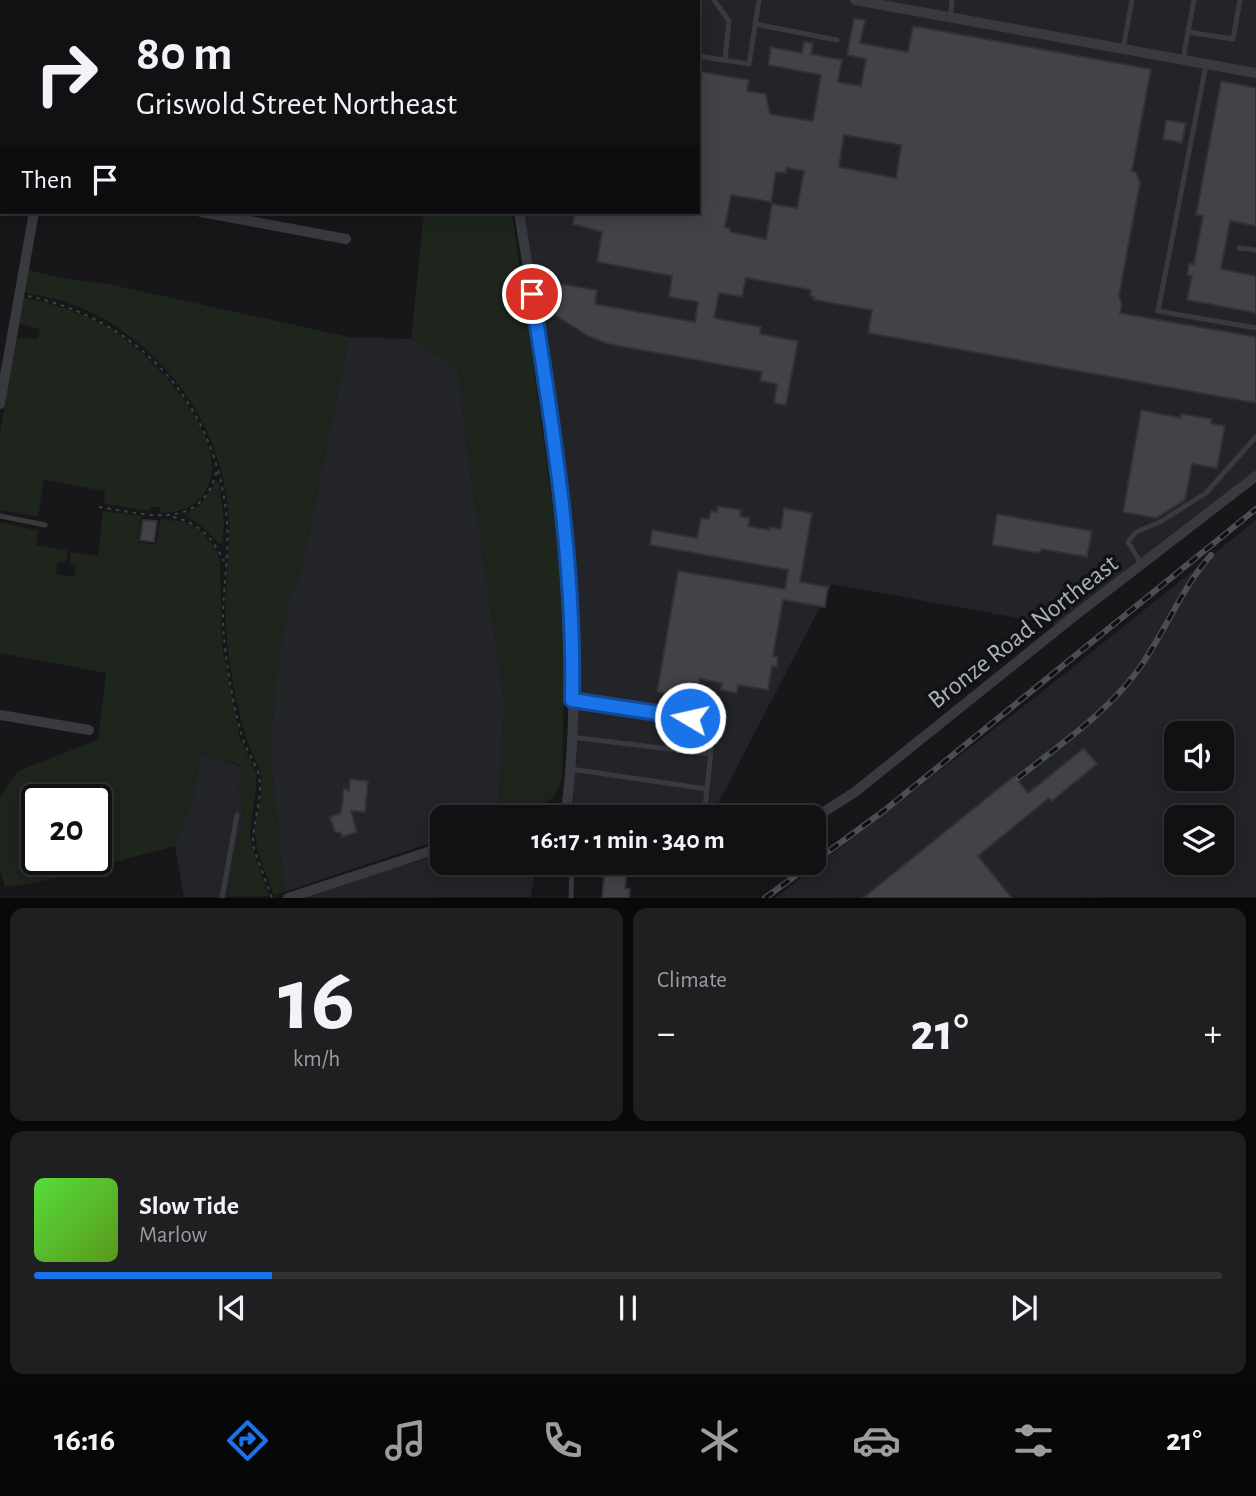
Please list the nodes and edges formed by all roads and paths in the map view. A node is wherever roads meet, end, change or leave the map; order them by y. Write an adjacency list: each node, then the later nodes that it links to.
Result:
1 (714, 0): 15 (lane)
2 (759, 0): 10 (lane)
3 (855, 0): 8 (street)
4 (952, 0): 9 (lane)
5 (1132, 0): 13 (lane)
6 (1194, 0): 11 (lane)
7 (1240, 0): 11 (lane)
8 (880, 2): 9 (street)
9 (950, 18): 13 (street)
10 (755, 24): 12 (lane); 15 (lane)
11 (1188, 32): 16 (lane)
12 (837, 40)
13 (1123, 49): 16 (street)
14 (700, 56): 15 (lane)
15 (725, 60)
16 (1183, 60): 17 (street)
17 (1206, 64): 18 (street); 26 (lane)
18 (1256, 72)
19 (34, 214): 25 (street)
20 (519, 214): 38 (street)
21 (237, 215): 22 (street)
22 (346, 239)
23 (1239, 247): 24 (lane)
24 (1256, 250)
25 (19, 294): 27 (street); 30 (path)
26 (1256, 328)
27 (4, 350): 28 (street)
28 (0, 404)
29 (1256, 437): 37 (lane)
30 (218, 467): 34 (path); 36 (path)
31 (1256, 476): 37 (street, Bronze Road Northeast)
32 (99, 507): 34 (path)
33 (0, 516): 35 (lane)
34 (172, 516): 36 (path)
35 (45, 525)
36 (225, 563): 52 (path)
37 (1142, 565): 47 (street, Bronze Road Northeast)
38 (572, 700): 41 (street); 42 (lane)
39 (0, 715): 40 (street)
40 (89, 730)
41 (571, 737): 42 (lane); 43 (street)
42 (711, 754): 44 (lane)
43 (571, 769): 44 (lane); 45 (street)
44 (707, 789): 46 (lane)
45 (567, 805)
46 (705, 805)
47 (826, 810)
48 (237, 815): 51 (lane)
49 (430, 851): 53 (street)
50 (572, 875): 54 (lane)
51 (222, 898)
52 (272, 898)
53 (288, 898)
54 (571, 898)

